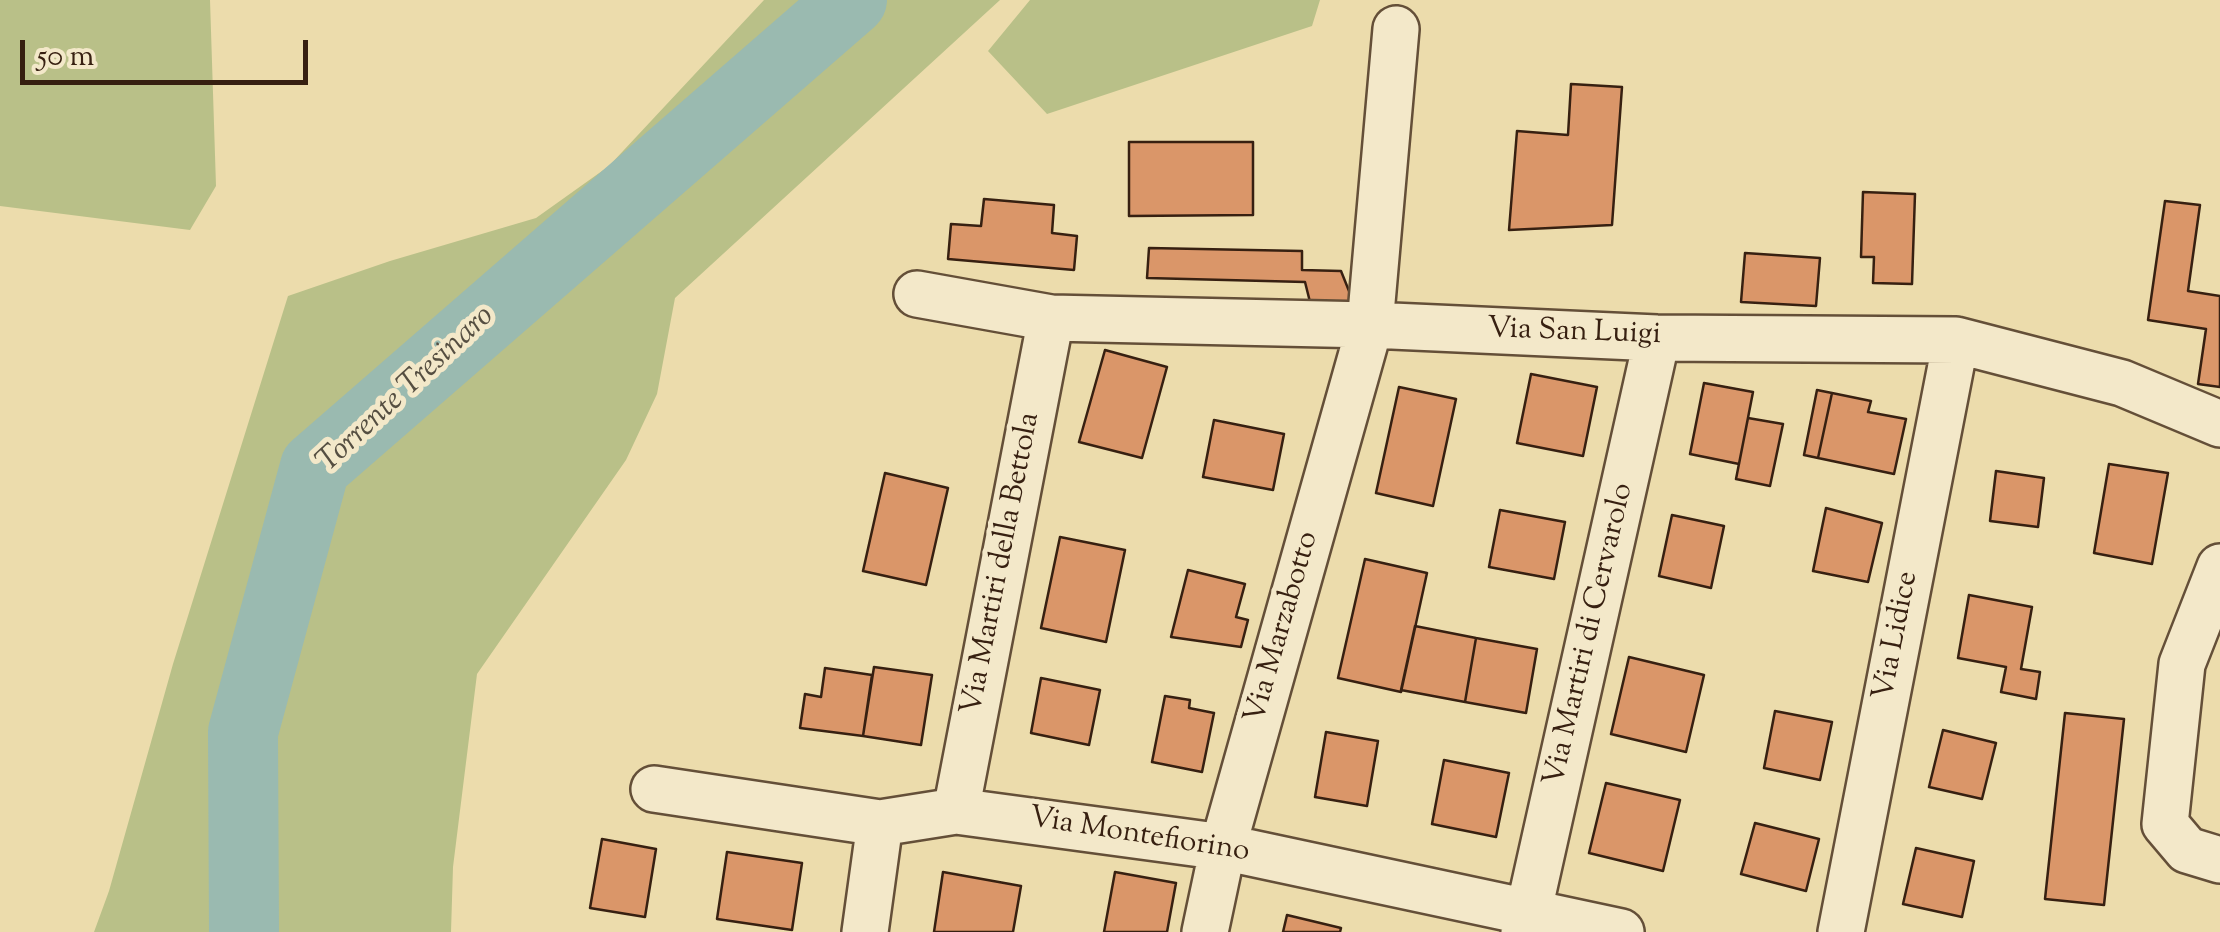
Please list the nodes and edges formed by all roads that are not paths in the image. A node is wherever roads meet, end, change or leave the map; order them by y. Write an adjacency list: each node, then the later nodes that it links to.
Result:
1 (1396, 29): 4 (street, Via Marzabotto)
2 (916, 294): 3 (street, Via San Luigi)
3 (1051, 318): 4 (street, Via San Luigi); 10 (street, Via Martiri della Bettola)
4 (1370, 325): 5 (street, Via San Luigi); 12 (street, Via Marzabotto)
5 (1657, 338): 6 (street, Via San Luigi); 14 (street, Via Martiri di Cervarolo)
6 (1956, 340): 7 (street, Via San Luigi); 18 (street, Via Lidice)
7 (2220, 424)
8 (2220, 567): 13 (street)
9 (654, 789): 11 (street, Via Montefiorino)
10 (956, 811): 11 (street, Via Montefiorino); 12 (street, Via Montefiorino)
11 (880, 823): 15 (street)
12 (1223, 847): 14 (street, Via Montefiorino); 16 (street, Via Marzabotto)
13 (2220, 860)
14 (1526, 923): 17 (street, Via Montefiorino)
15 (866, 932)
16 (1205, 932)
17 (1621, 932)
18 (1841, 932)

